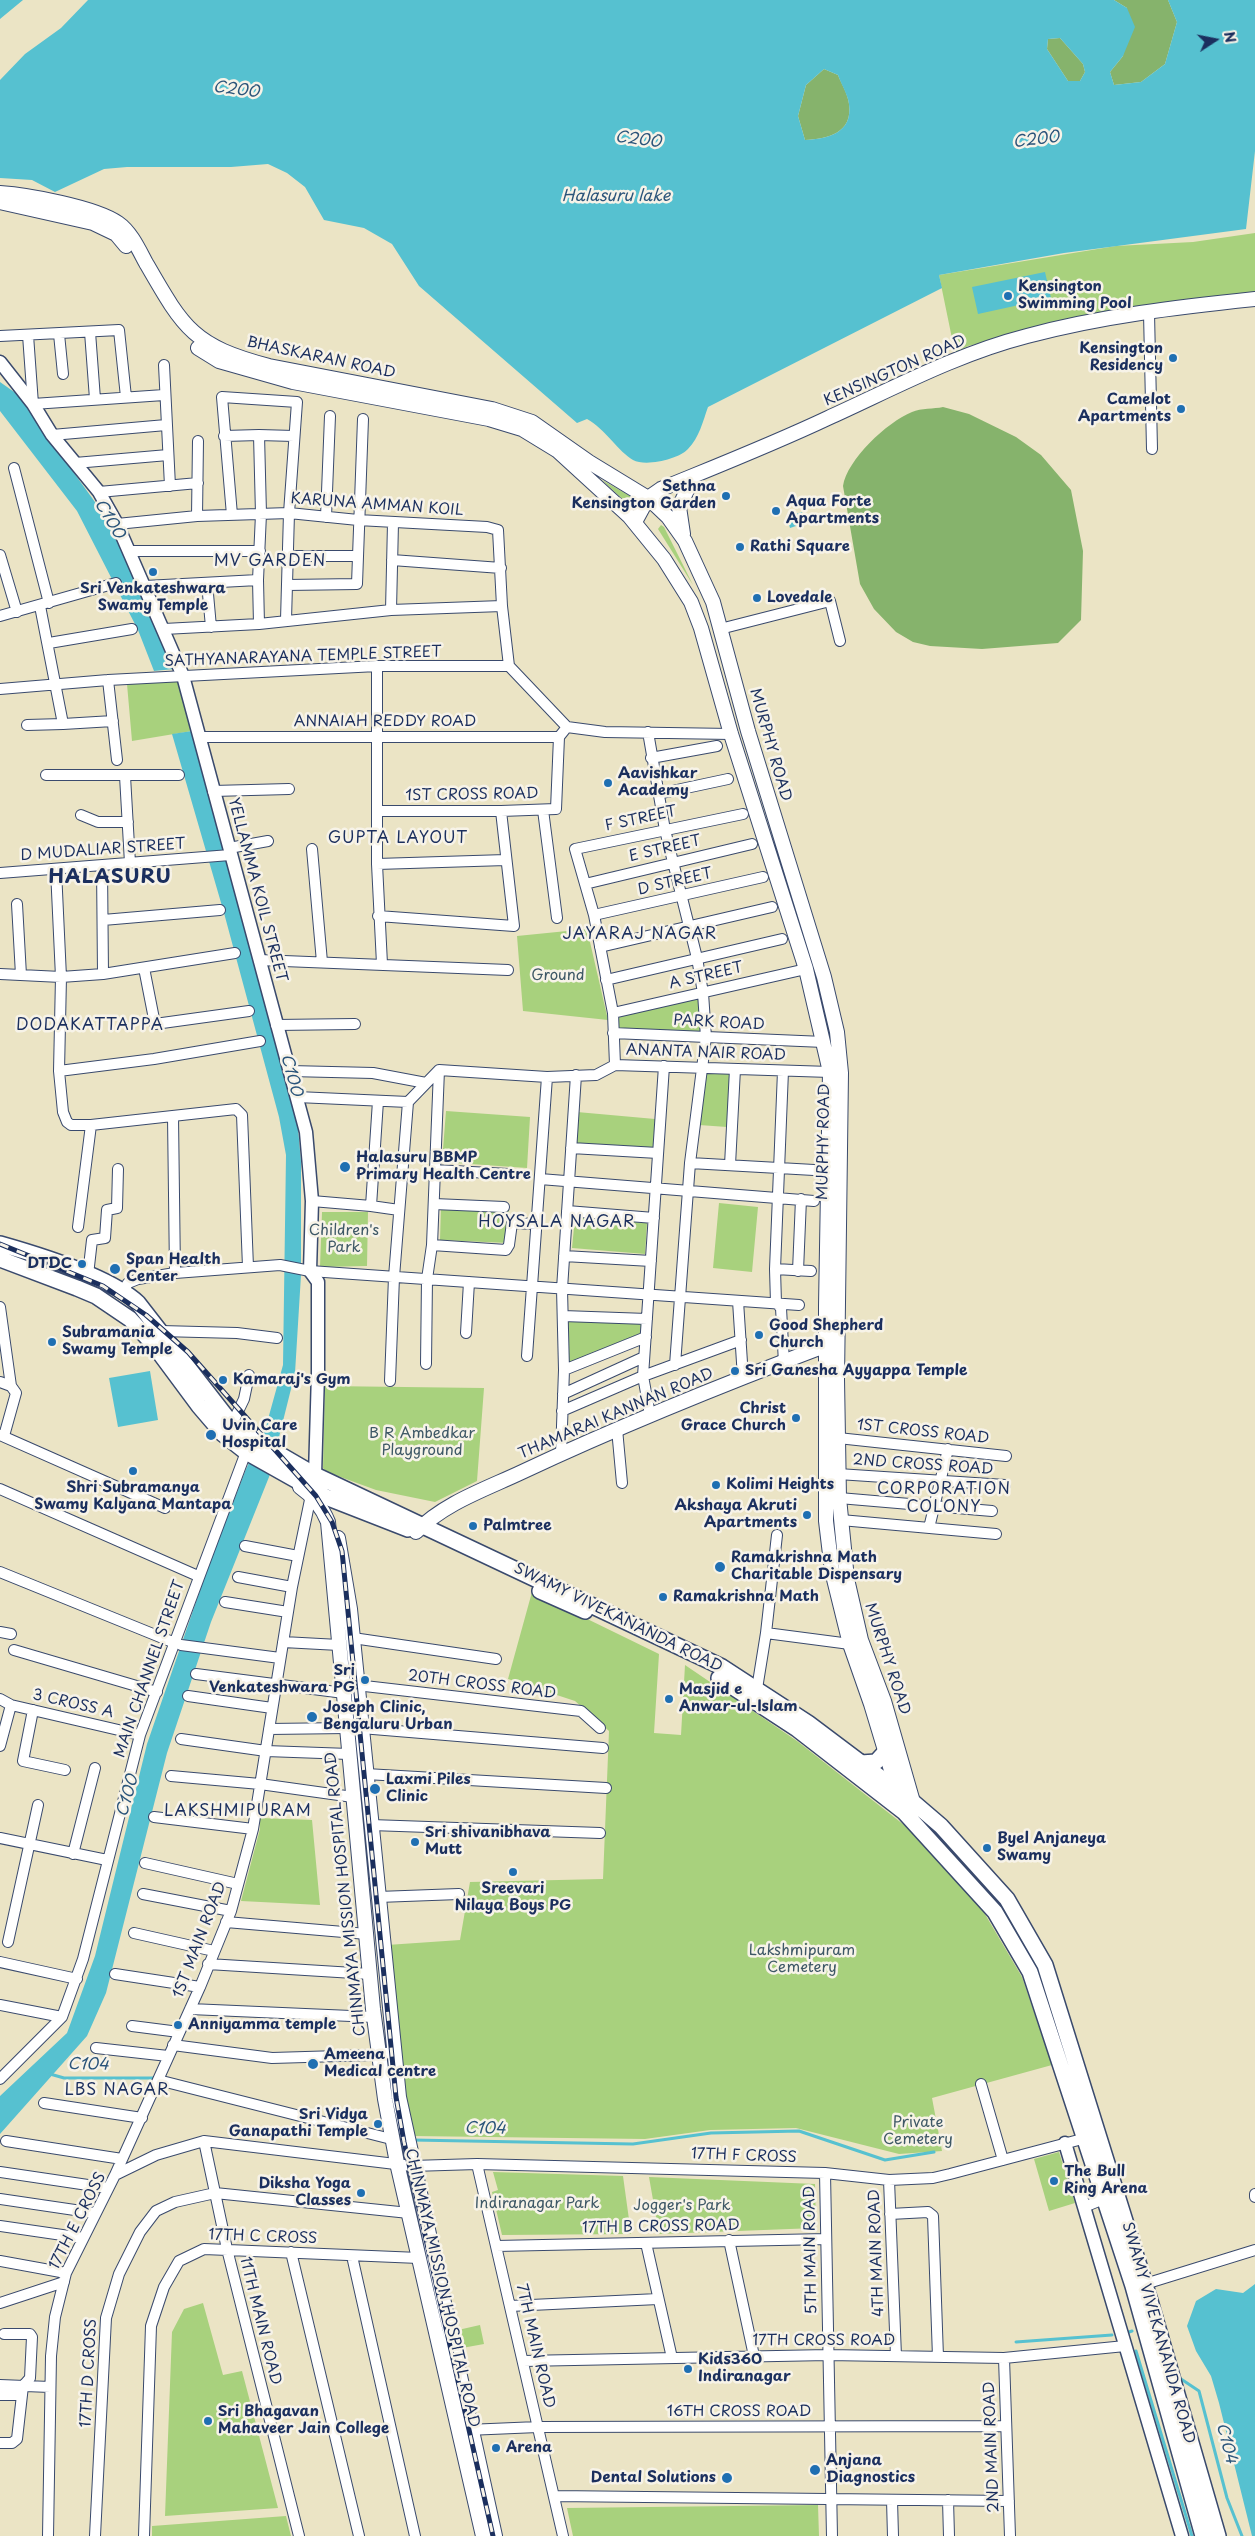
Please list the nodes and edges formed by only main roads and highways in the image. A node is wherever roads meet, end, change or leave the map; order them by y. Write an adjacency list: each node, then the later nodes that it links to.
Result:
1 (0, 193): 3 (main road, BHASKARAN ROAD)
2 (0, 202): 3 (main road, BHASKARAN ROAD)
3 (94, 218): 6 (main road, BHASKARAN ROAD); 7 (main road, BHASKARAN ROAD)
4 (1255, 299): 5 (main road, KENSINGTON ROAD)
5 (694, 476): 6 (main road, KENSINGTON ROAD); 8 (main road)
6 (648, 498): 7 (main road); 8 (main road, MURPHY ROAD)
7 (635, 522): 13 (main road, MURPHY ROAD)
8 (685, 541): 13 (main road, MURPHY ROAD)
9 (0, 1244): 11 (main road, SWAMY VIVEKANANDA ROAD)
10 (0, 1259): 12 (main road, SWAMY VIVEKANANDA ROAD)
11 (138, 1303): 12 (main road); 14 (main road, SWAMY VIVEKANANDA ROAD)
12 (128, 1318): 14 (main road, SWAMY VIVEKANANDA ROAD)
13 (832, 1343): 18 (main road, THAMARAI KANNAN ROAD); 22 (main road, MURPHY ROAD); 25 (main road, MURPHY ROAD)
14 (249, 1449): 15 (main road, SWAMY VIVEKANANDA ROAD)
15 (281, 1463): 16 (main road, SWAMY VIVEKANANDA ROAD); 17 (main road, SWAMY VIVEKANANDA ROAD)
16 (315, 1475): 17 (main road, CHINMAYA MISSION HOSPITAL ROAD); 18 (main road, SWAMY VIVEKANANDA ROAD)
17 (319, 1496): 18 (main road, SWAMY VIVEKANANDA ROAD); 19 (main road, CHINMAYA MISSION HOSPITAL ROAD); 19 (main road, CHINMAYA MISSION HOSPITAL ROAD)
18 (419, 1529): 20 (main road, SWAMY VIVEKANANDA ROAD)
19 (350, 1689): 21 (main road, CHINMAYA MISSION HOSPITAL ROAD)
20 (756, 1696): 23 (main road, SWAMY VIVEKANANDA ROAD); 24 (main road, SWAMY VIVEKANANDA ROAD)
21 (354, 1728): 26 (main road, CHINMAYA MISSION HOSPITAL ROAD); 26 (main road, CHINMAYA MISSION HOSPITAL ROAD)
22 (886, 1751): 23 (main road); 24 (main road, MURPHY ROAD)
23 (861, 1763): 24 (main road, SWAMY VIVEKANANDA ROAD)
24 (894, 1796): 25 (main road, SWAMY VIVEKANANDA ROAD)
25 (908, 1807): 29 (main road, SWAMY VIVEKANANDA ROAD); 30 (main road, SWAMY VIVEKANANDA ROAD)
26 (465, 2430): 27 (main road, CHINMAYA MISSION HOSPITAL ROAD); 28 (main road, CHINMAYA MISSION HOSPITAL ROAD)
27 (483, 2536)
28 (495, 2536)
29 (1203, 2536)
30 (1218, 2536)

